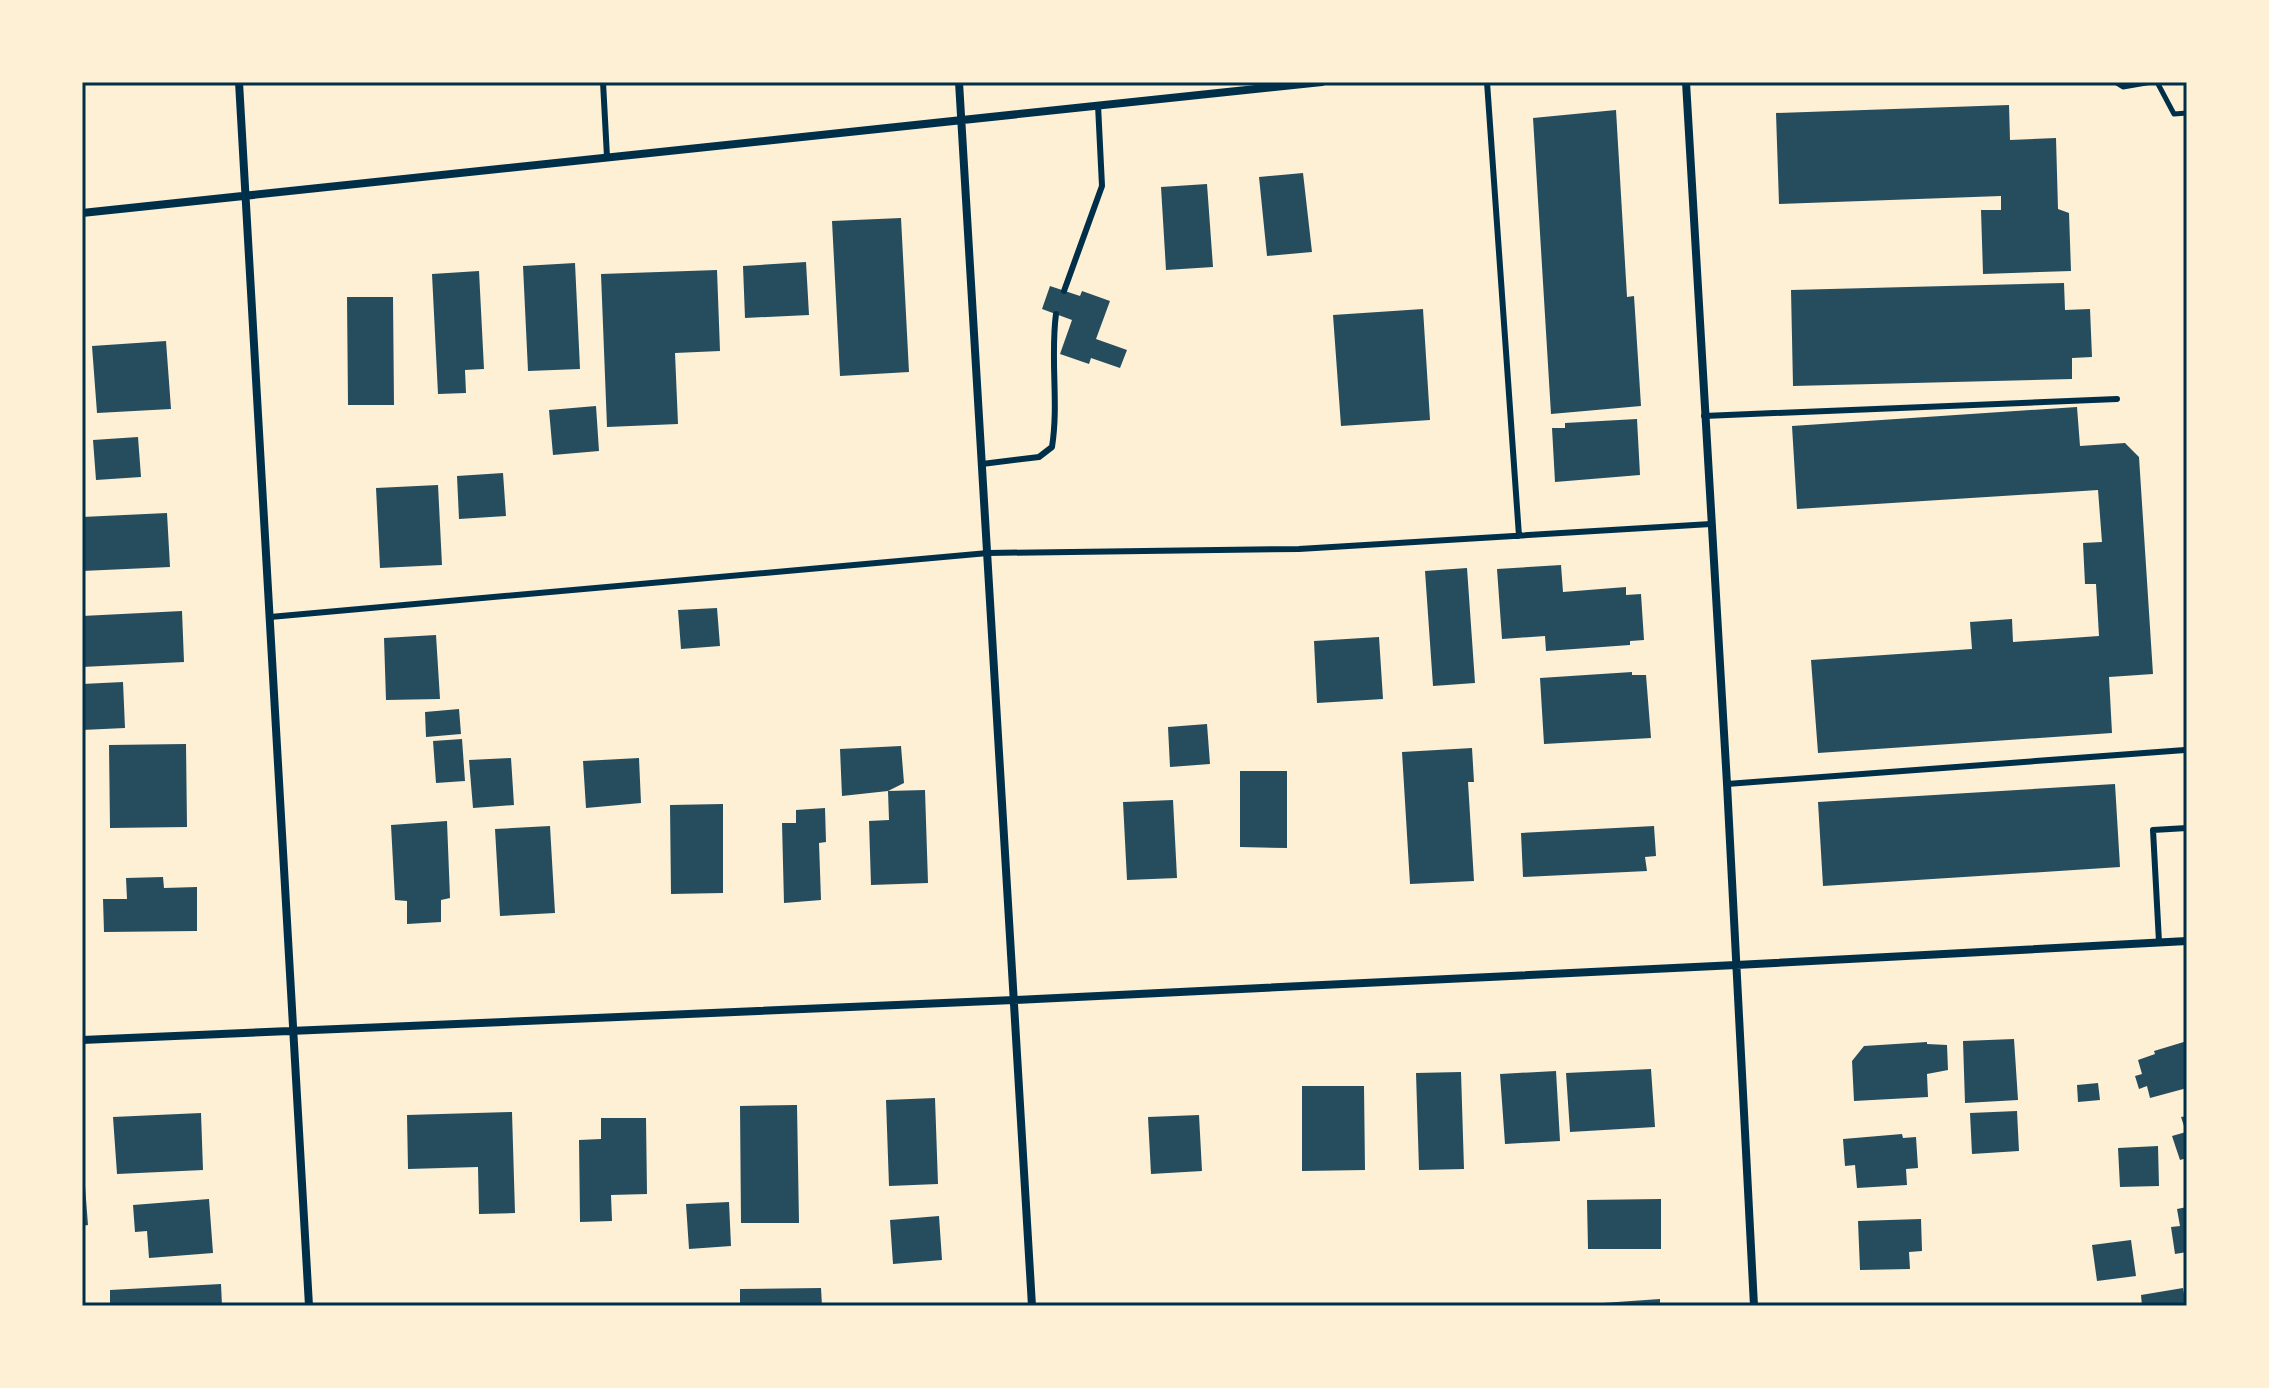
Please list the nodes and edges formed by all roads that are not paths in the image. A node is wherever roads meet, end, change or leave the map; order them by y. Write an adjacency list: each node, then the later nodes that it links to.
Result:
1 (239, 82): 10 (street)
2 (603, 82): 9 (lane)
3 (959, 82): 8 (street)
4 (1322, 82): 7 (street)
5 (1487, 82): 18 (lane)
6 (1686, 82): 15 (street)
7 (1098, 105): 8 (street); 12 (lane)
8 (961, 119): 9 (street); 16 (street)
9 (607, 157): 10 (street)
10 (246, 195): 11 (street); 20 (street)
11 (82, 213)
12 (1064, 291)
13 (1056, 314): 16 (lane)
14 (2117, 399): 15 (lane)
15 (1704, 416): 17 (street)
16 (982, 464): 19 (street)
17 (1711, 524): 18 (lane); 22 (street)
18 (1519, 536): 19 (lane)
19 (988, 553): 20 (lane); 27 (street)
20 (270, 617): 28 (street)
21 (2185, 750): 22 (lane)
22 (1727, 784): 26 (street)
23 (2187, 828): 25 (lane)
24 (2187, 941): 25 (street)
25 (2159, 942): 26 (street)
26 (1736, 965): 27 (street); 32 (street)
27 (1014, 1000): 28 (street); 31 (street)
28 (293, 1031): 29 (street); 30 (street)
29 (82, 1040)
30 (309, 1306)
31 (1032, 1306)
32 (1754, 1306)

